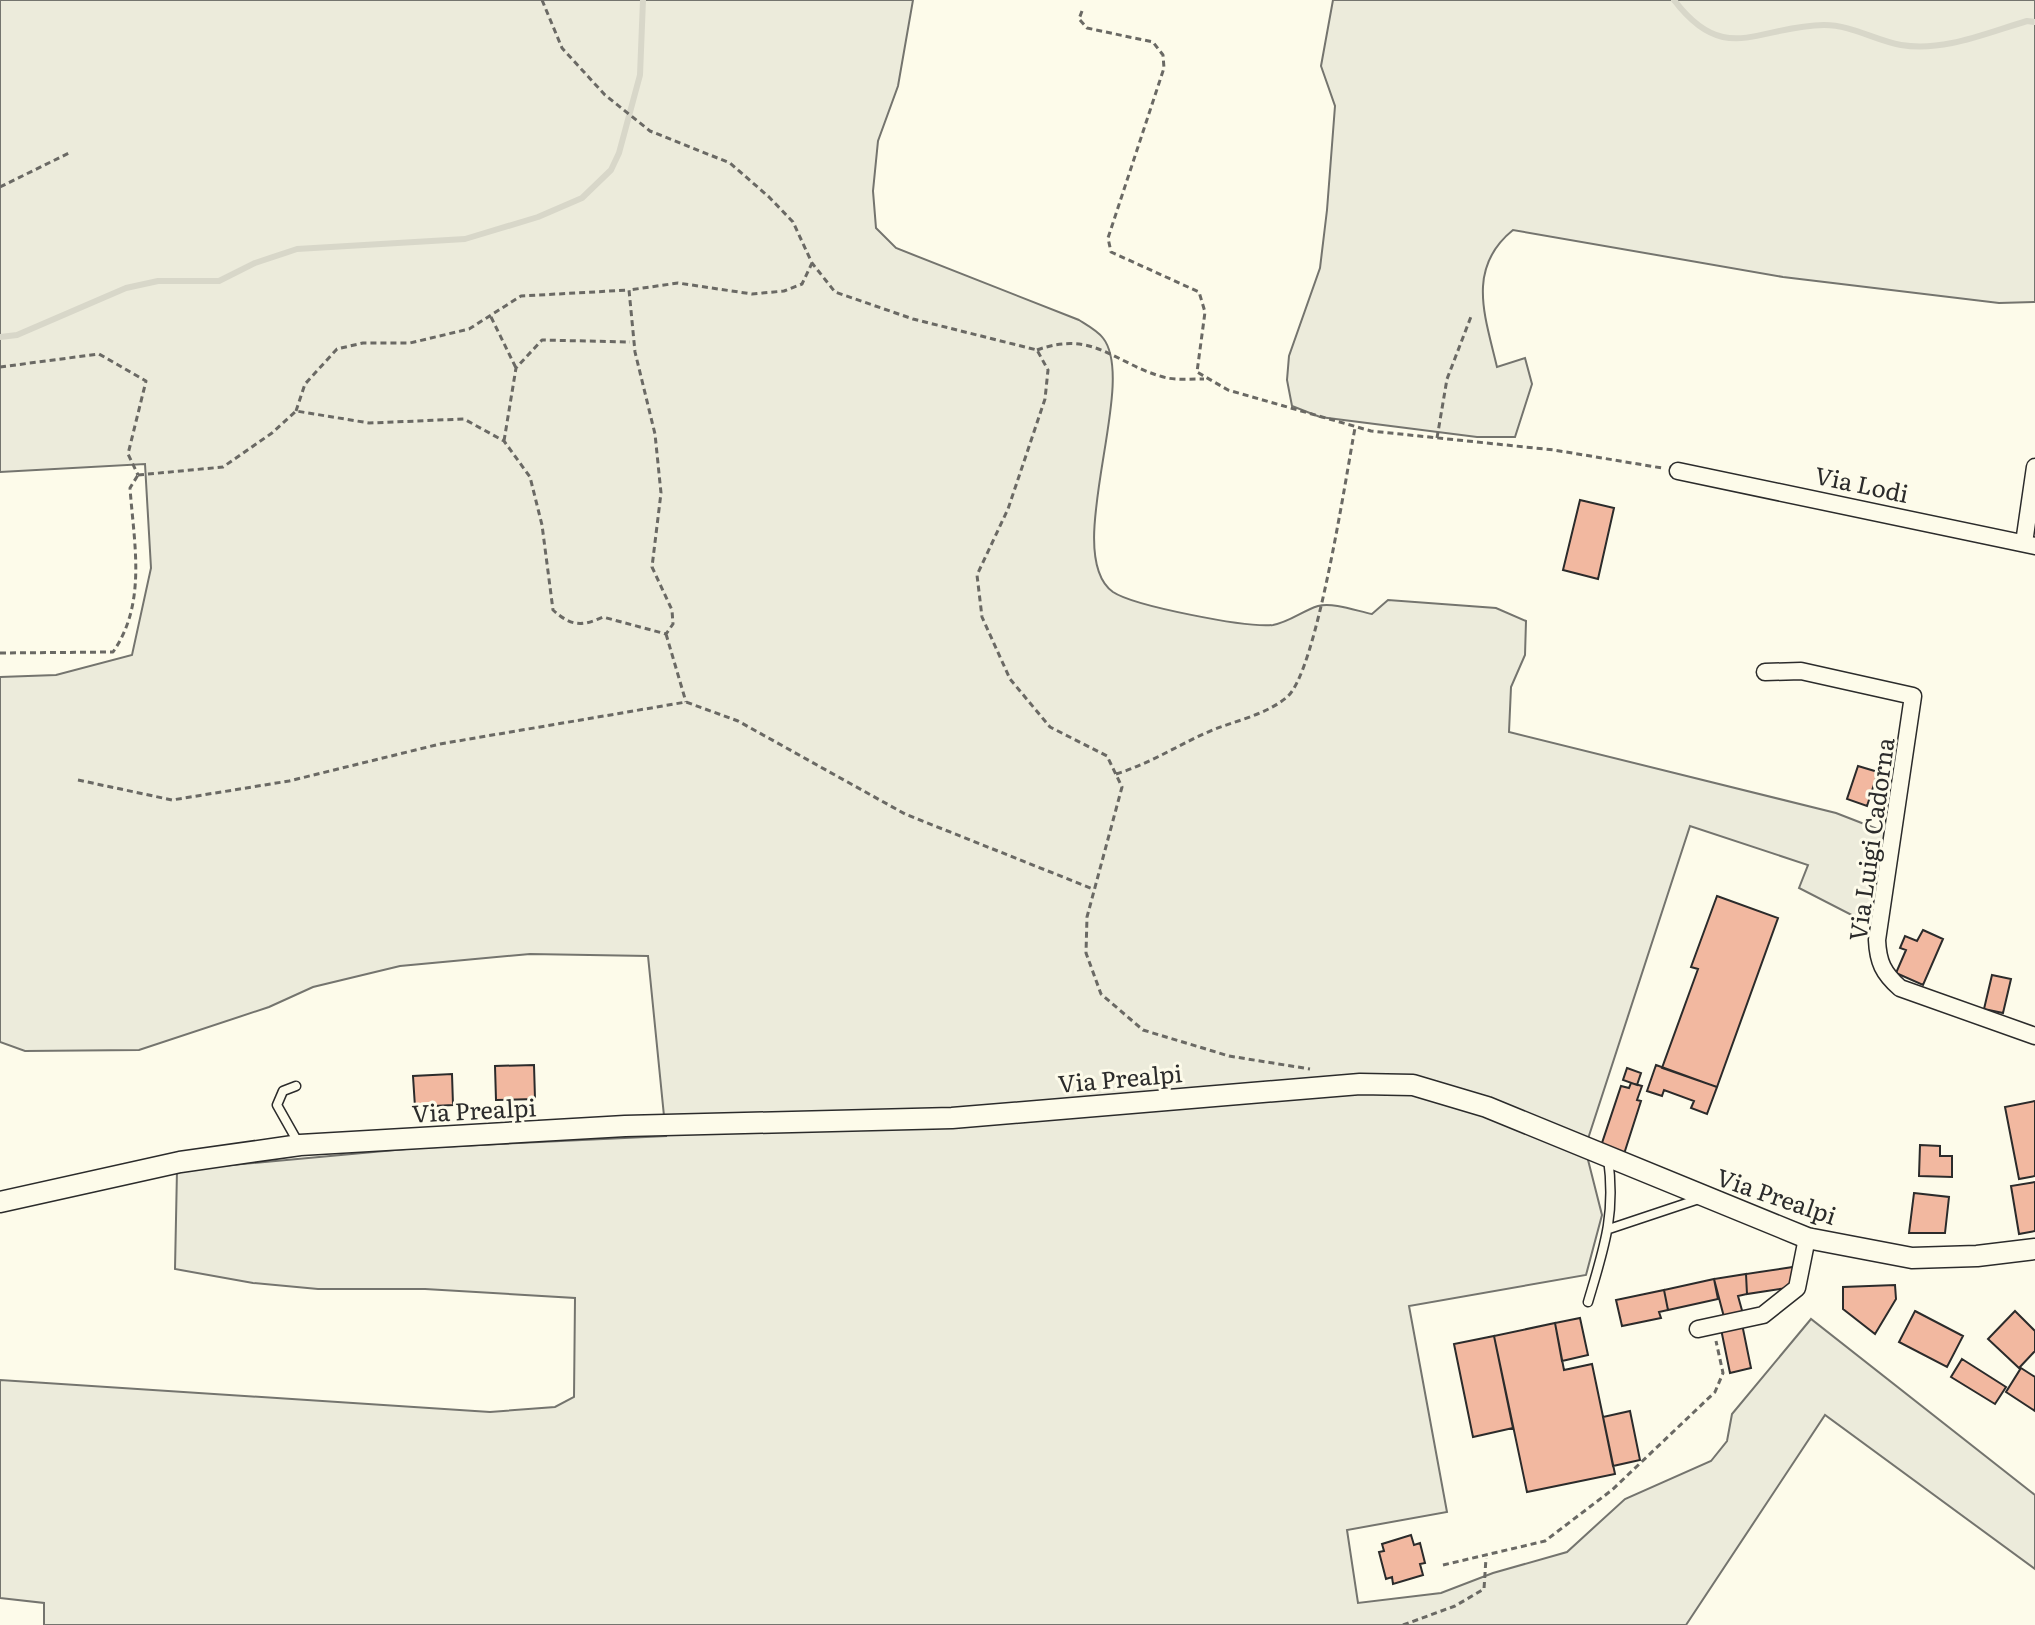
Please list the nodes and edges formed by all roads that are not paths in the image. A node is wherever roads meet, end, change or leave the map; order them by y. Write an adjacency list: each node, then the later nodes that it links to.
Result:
1 (2035, 467): 3 (street)
2 (1678, 471): 3 (street, Via Lodi)
3 (2029, 545)
4 (1765, 672): 5 (street, Via Luigi Cadorna)
5 (2035, 1036)
6 (296, 1086): 7 (lane)
7 (300, 1145): 8 (street, Via Prealpi); 10 (street, Via Prealpi)
8 (1607, 1158): 9 (street, Via Prealpi); 11 (lane)
9 (1704, 1198): 11 (lane); 12 (street, Via Prealpi)
10 (0, 1202)
11 (1609, 1229): 14 (lane)
12 (1807, 1238): 13 (street, Via Prealpi); 15 (street)
13 (2035, 1249)
14 (1588, 1302)
15 (1706, 1327)

